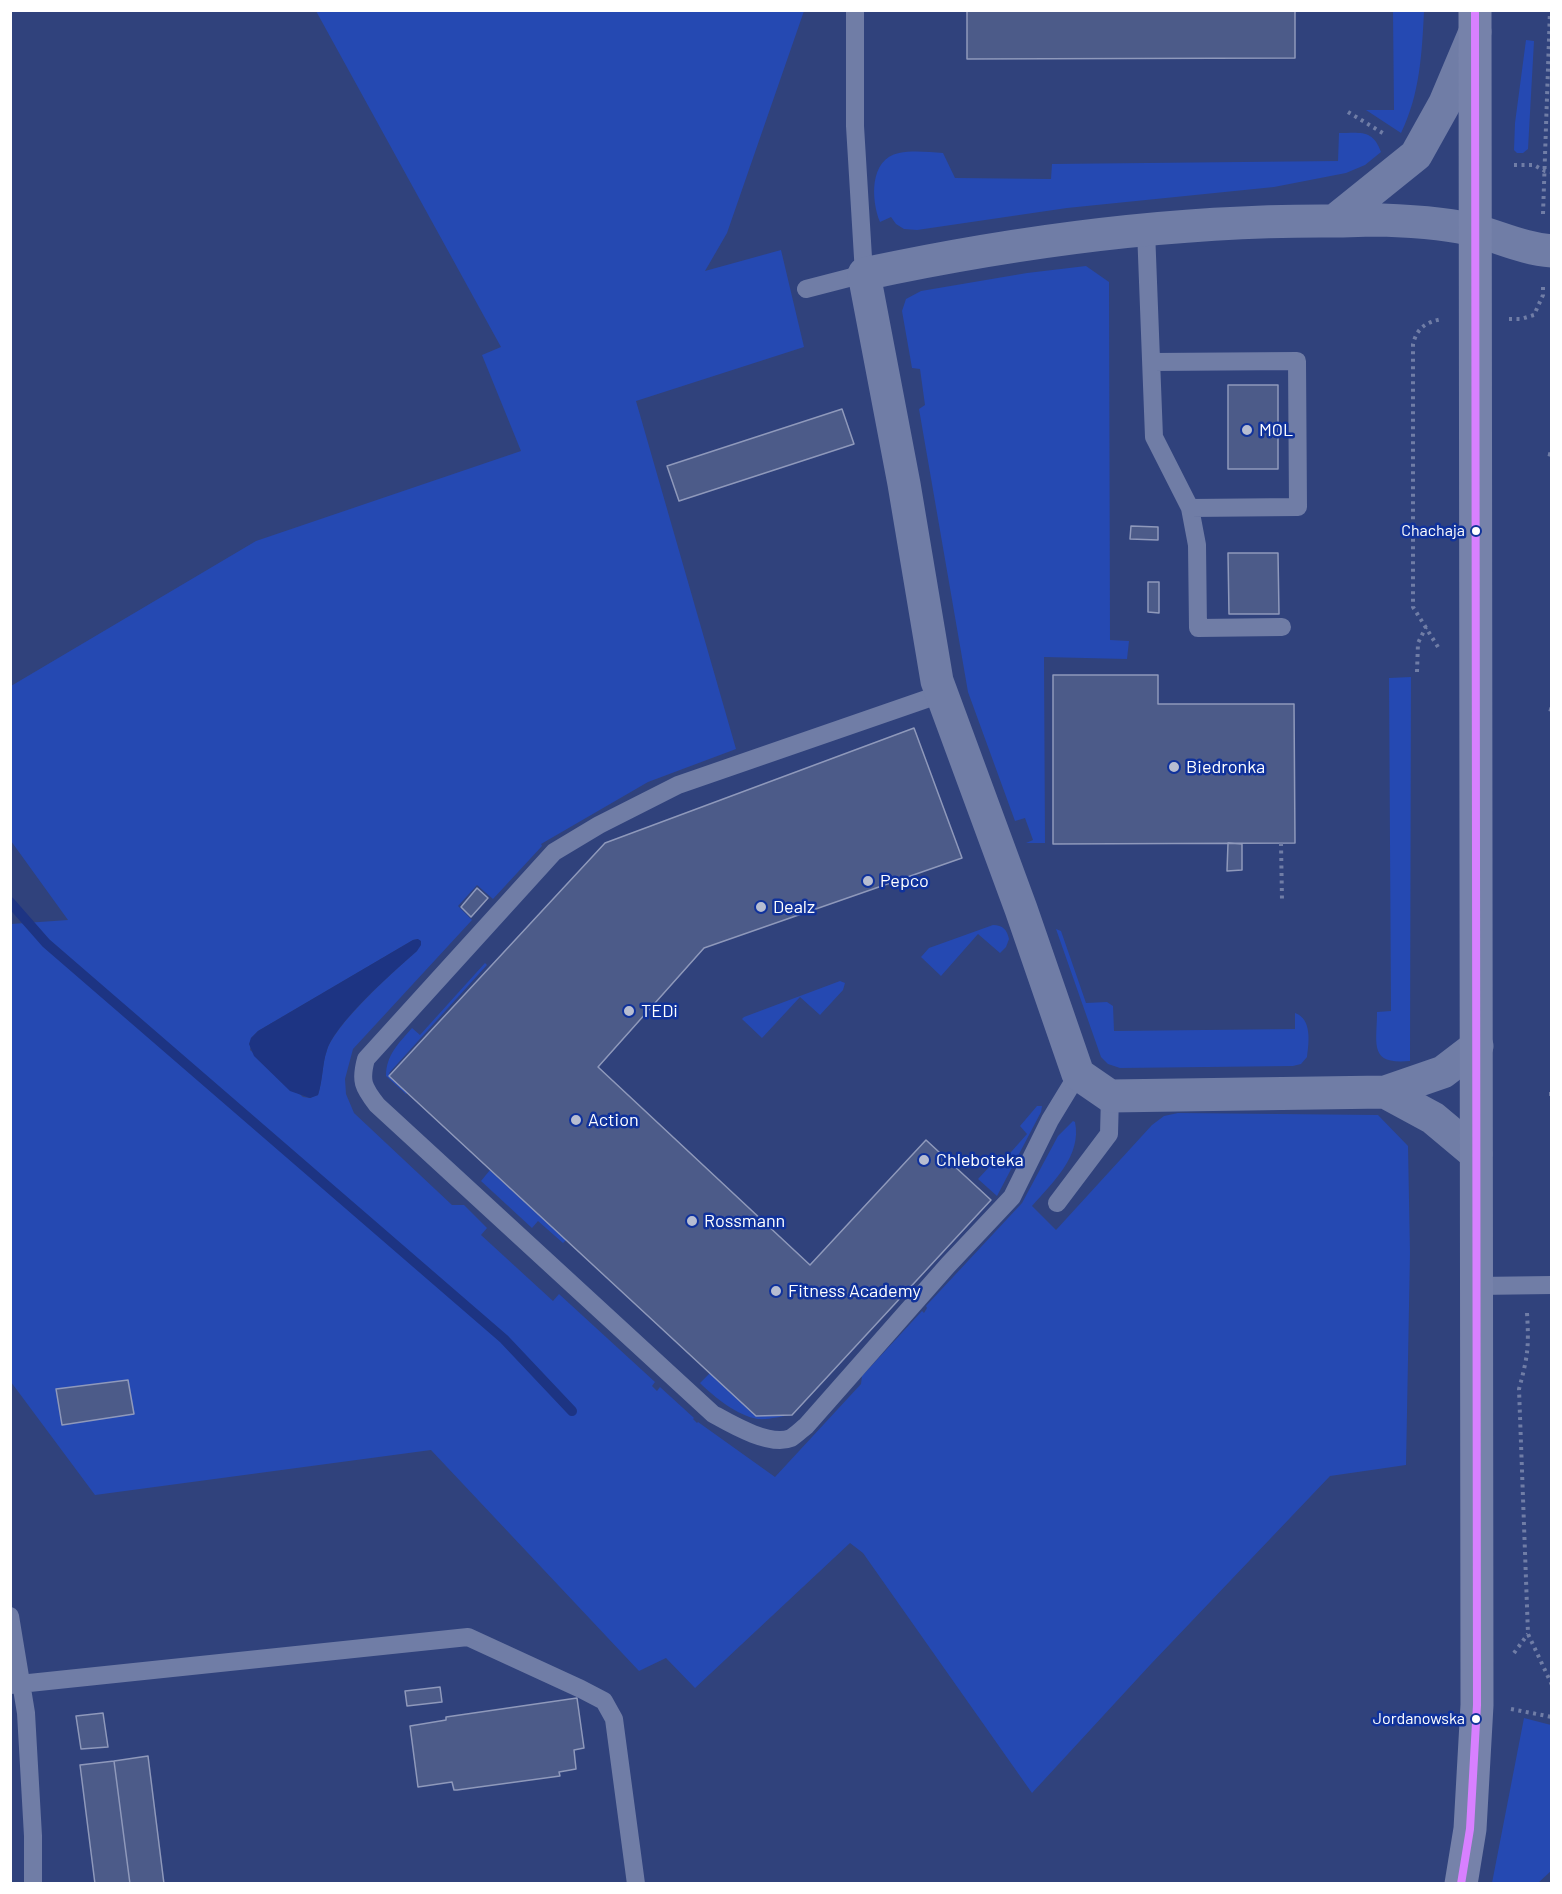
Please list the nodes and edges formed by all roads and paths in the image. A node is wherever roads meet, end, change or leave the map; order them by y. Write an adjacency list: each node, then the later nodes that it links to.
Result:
1 (855, 10): 13 (lane)
2 (1550, 10): 7 (path)
3 (1475, 21): 9 (street); 11 (street)
4 (1348, 112): 5 (path)
5 (1387, 136)
6 (1514, 165): 7 (path)
7 (1545, 171): 8 (path); 12 (path)
8 (1551, 172)
9 (1334, 221): 10 (street); 11 (street)
10 (1146, 230): 13 (street); 17 (lane)
11 (1475, 230): 12 (street); 26 (street)
12 (1545, 252): 16 (path)
13 (864, 274): 14 (lane); 23 (street)
14 (806, 289)
15 (1447, 319): 20 (path)
16 (1515, 319)
17 (1152, 362): 18 (lane); 18 (lane)
18 (1190, 508): 19 (lane)
19 (1282, 627)
20 (1426, 627): 21 (path); 22 (path)
21 (1438, 648)
22 (1417, 672)
23 (941, 693): 27 (street); 27 (lane)
24 (1281, 843): 25 (path)
25 (1282, 900)
26 (1477, 1046): 28 (street); 30 (street)
27 (1078, 1074): 29 (street)
28 (1385, 1092): 29 (street); 30 (street)
29 (1110, 1096): 31 (lane)
30 (1476, 1154): 34 (street)
31 (1057, 1203)
32 (1526, 1285): 33 (lane); 34 (lane); 36 (path)
33 (1551, 1285)
34 (1477, 1286): 44 (street)
35 (10, 1616): 38 (lane)
36 (1528, 1634): 37 (path); 39 (path)
37 (1511, 1656)
38 (16, 1684): 42 (lane); 43 (lane)
39 (1551, 1685)
40 (1504, 1707): 41 (path)
41 (1551, 1717)
42 (33, 1884)
43 (636, 1884)
44 (1461, 1884)

